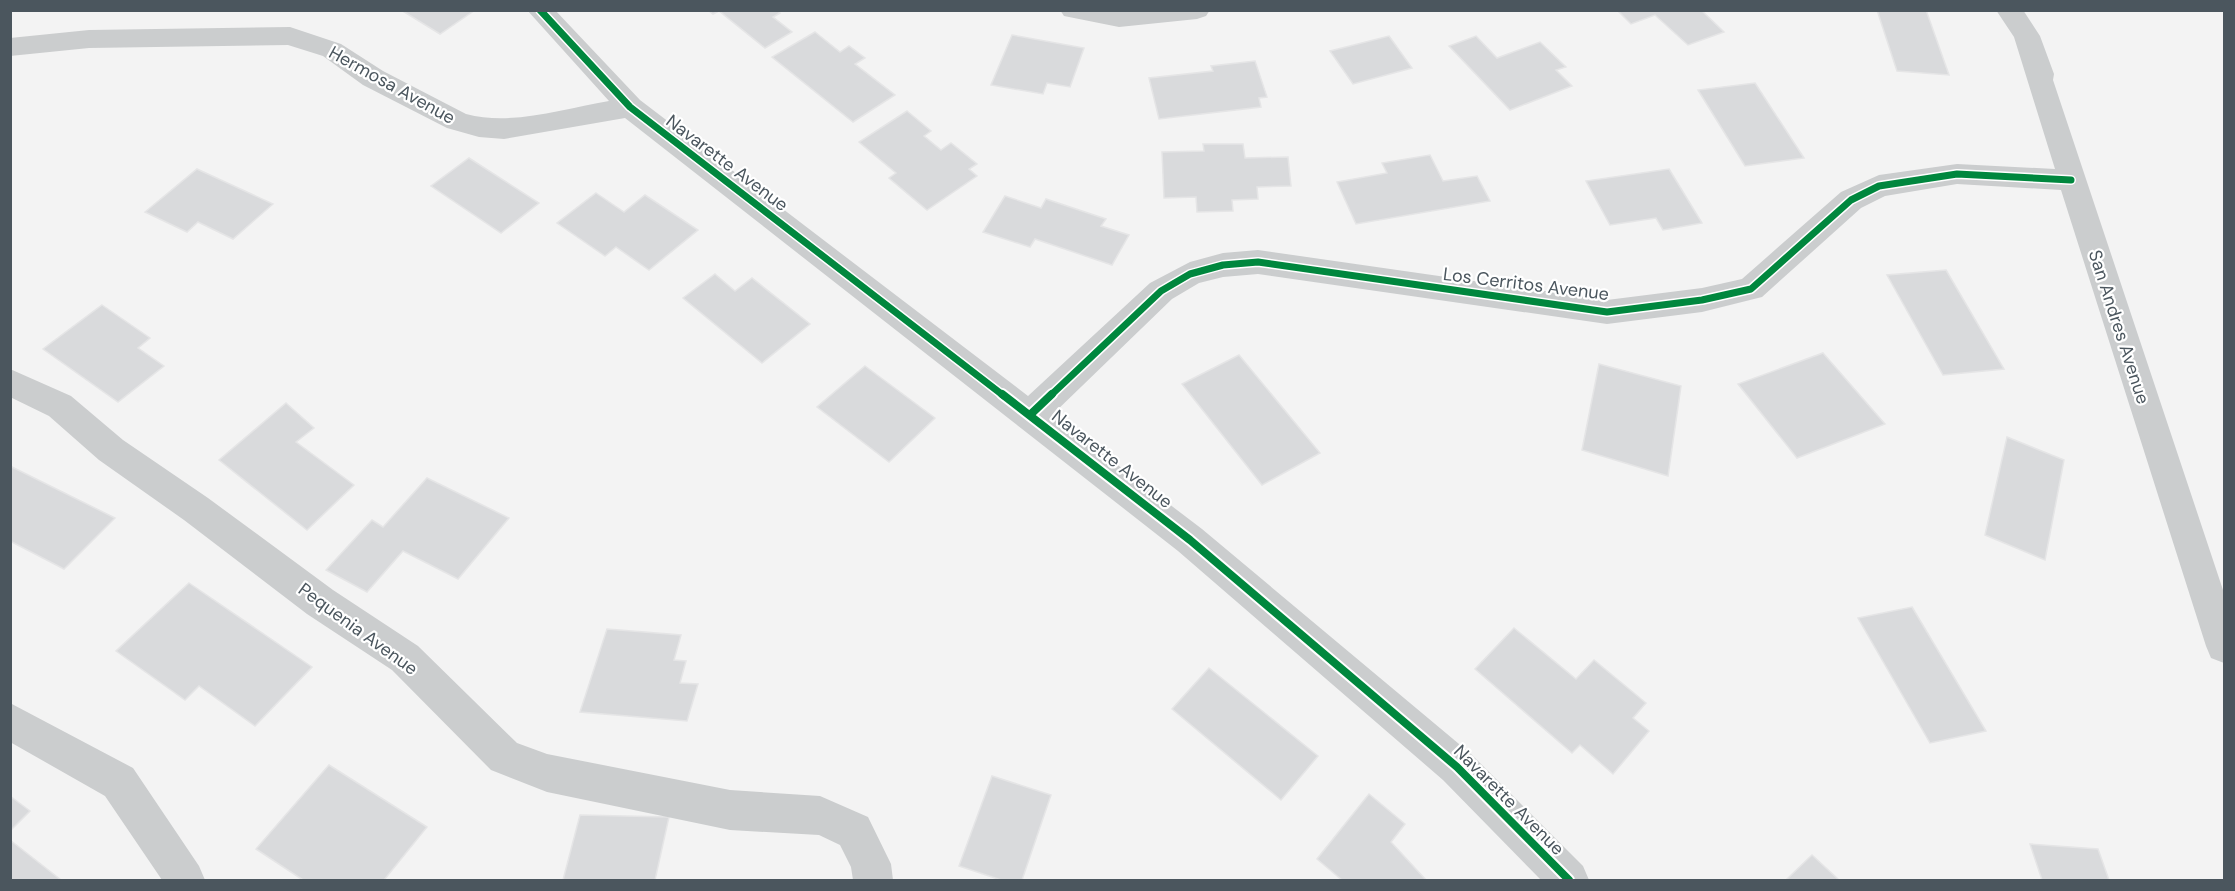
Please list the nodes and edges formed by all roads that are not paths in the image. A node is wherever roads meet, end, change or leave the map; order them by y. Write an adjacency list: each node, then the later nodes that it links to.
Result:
1 (540, 10): 6 (street, Navarette Avenue)
2 (1073, 10): 3 (street)
3 (1197, 10)
4 (2009, 10): 7 (street, San Andres Avenue)
5 (10, 47): 6 (street, Hermosa Avenue)
6 (630, 107): 9 (street, Navarette Avenue)
7 (2071, 180): 9 (street, Los Cerritos Avenue); 10 (street, San Andres Avenue)
8 (10, 382): 13 (street, Pequenia Avenue)
9 (1031, 414): 14 (street, Navarette Avenue)
10 (2224, 646)
11 (10, 721): 12 (street)
12 (185, 880)
13 (873, 880)
14 (1569, 880)

